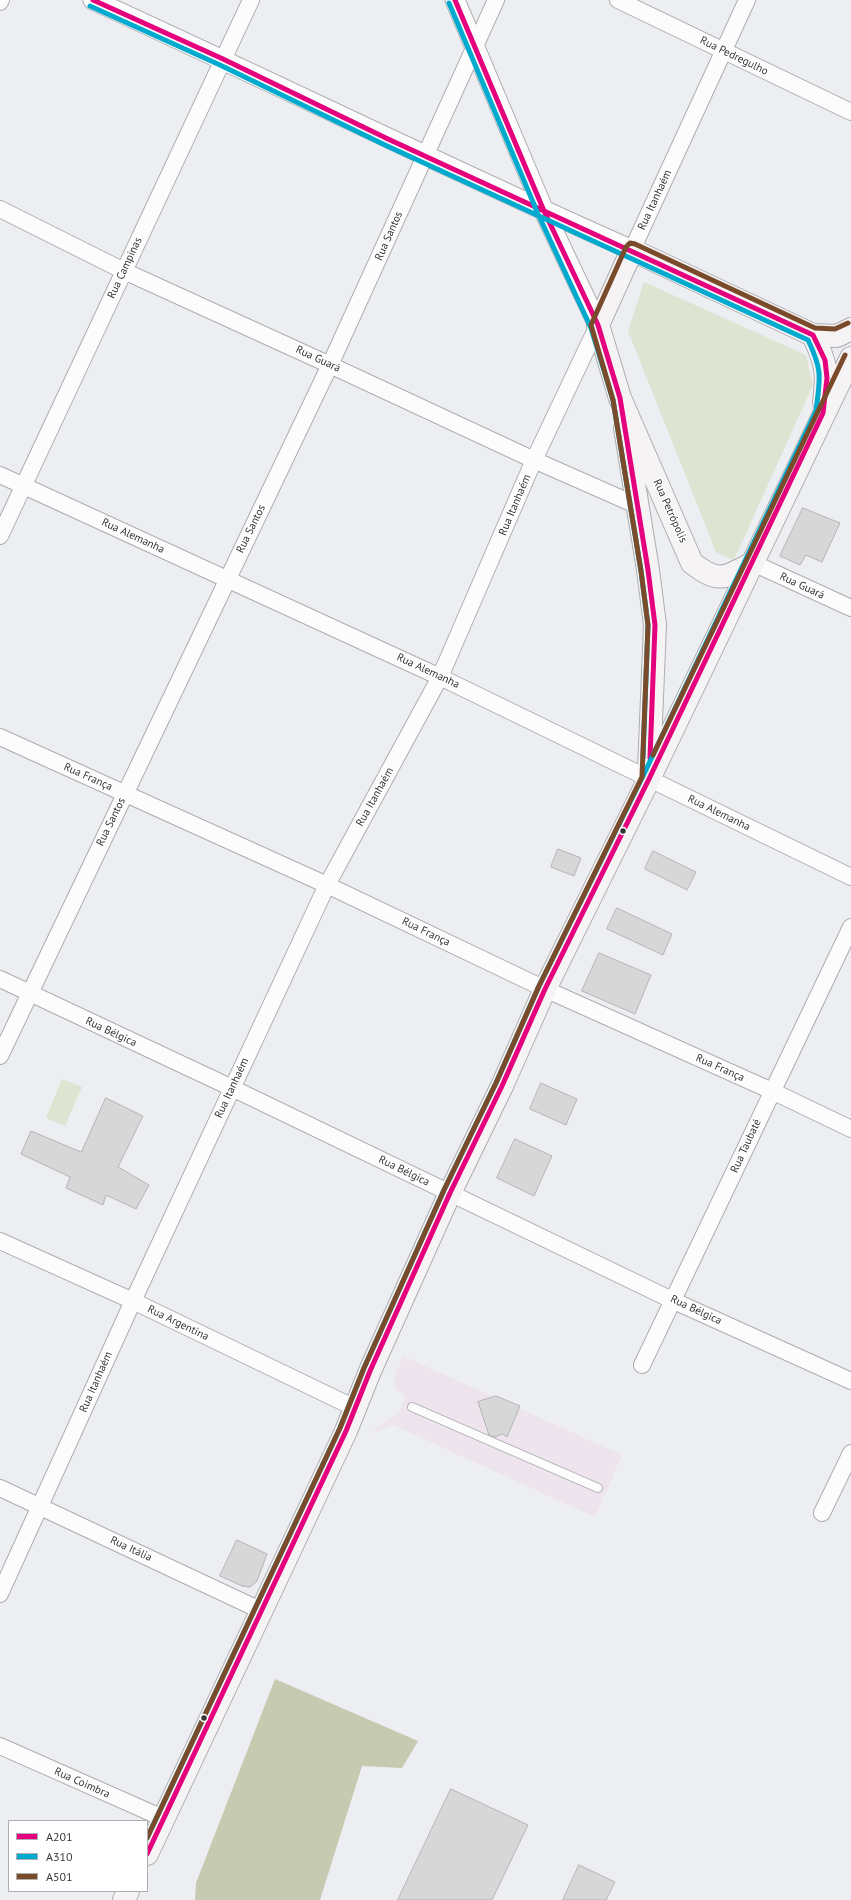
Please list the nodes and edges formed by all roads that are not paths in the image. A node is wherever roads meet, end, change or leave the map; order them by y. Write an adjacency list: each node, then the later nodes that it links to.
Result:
1 (93, 0): 9 (street)
2 (251, 0): 9 (street, Rua Campinas)
3 (455, 0): 7 (street, Rua Petrópolis)
4 (496, 0): 7 (street, Rua Santos)
5 (618, 0): 8 (street, Rua Pedregulho)
6 (747, 0): 8 (street, Rua Itanhaém)
7 (475, 44): 11 (street, Rua Santos); 13 (street, Rua Petrópolis)
8 (724, 52): 10 (street, Rua Pedregulho); 14 (street, Rua Itanhaém)
9 (223, 59): 11 (street); 15 (street, Rua Campinas)
10 (851, 112)
11 (425, 157): 13 (street); 20 (street, Rua Santos)
12 (0, 209): 15 (street, Rua Guará)
13 (544, 211): 14 (street); 16 (street, Rua Petrópolis)
14 (632, 250): 16 (main road, Rua Itanhaém); 18 (main road)
15 (124, 271): 20 (street, Rua Guará); 25 (street, Rua Campinas)
16 (598, 325): 21 (main road, Rua Petrópolis); 23 (street, Rua Itanhaém)
17 (851, 329): 18 (main road)
18 (813, 335): 22 (main road)
19 (851, 358): 22 (main road)
20 (330, 365): 23 (street, Rua Guará); 29 (street, Rua Santos)
21 (620, 398): 26 (main road, Rua Petrópolis); 28 (main road, Rua Petrópolis)
22 (823, 413): 28 (main road)
23 (534, 460): 26 (street, Rua Guará); 31 (street, Rua Itanhaém)
24 (0, 475): 25 (street, Rua Alemanha)
25 (24, 486): 27 (street, Rua Campinas); 29 (street, Rua Alemanha)
26 (638, 506): 33 (main road, Rua Petrópolis)
27 (0, 536)
28 (753, 563): 30 (street, Rua Guará); 33 (main road)
29 (228, 579): 31 (street, Rua Alemanha); 34 (street, Rua Santos)
30 (851, 608)
31 (440, 677): 33 (street, Rua Alemanha); 36 (street, Rua Itanhaém)
32 (0, 737): 34 (street, Rua França)
33 (649, 779): 35 (street, Rua Alemanha); 39 (main road)
34 (125, 794): 36 (street, Rua França); 40 (street, Rua Santos)
35 (851, 877)
36 (327, 885): 39 (street, Rua França); 42 (street, Rua Itanhaém)
37 (851, 927): 43 (street, Rua Taubaté)
38 (0, 979): 40 (street, Rua Bélgica)
39 (545, 989): 43 (street, Rua França); 45 (main road)
40 (29, 993): 41 (street, Rua Santos); 42 (street, Rua Bélgica)
41 (0, 1056)
42 (232, 1088): 45 (street, Rua Bélgica); 47 (street, Rua Itanhaém)
43 (772, 1091): 44 (street, Rua França); 48 (street, Rua Taubaté)
44 (851, 1129)
45 (450, 1193): 48 (street, Rua Bélgica); 52 (main road)
46 (0, 1241): 47 (street, Rua Argentina)
47 (133, 1301): 52 (street, Rua Argentina); 56 (street, Rua Itanhaém)
48 (674, 1301): 49 (street, Rua Taubaté); 50 (street, Rua Bélgica)
49 (642, 1366)
50 (851, 1381)
51 (412, 1407): 55 (lane)
52 (355, 1408): 59 (main road)
53 (851, 1453): 57 (street)
54 (0, 1488): 56 (street, Rua Itália)
55 (598, 1488)
56 (41, 1506): 58 (street, Rua Itanhaém); 59 (street, Rua Itália)
57 (822, 1513)
58 (0, 1594)
59 (262, 1611): 61 (main road)
60 (0, 1746): 61 (street, Rua Coimbra)
61 (165, 1819): 62 (main road)
62 (148, 1852)

